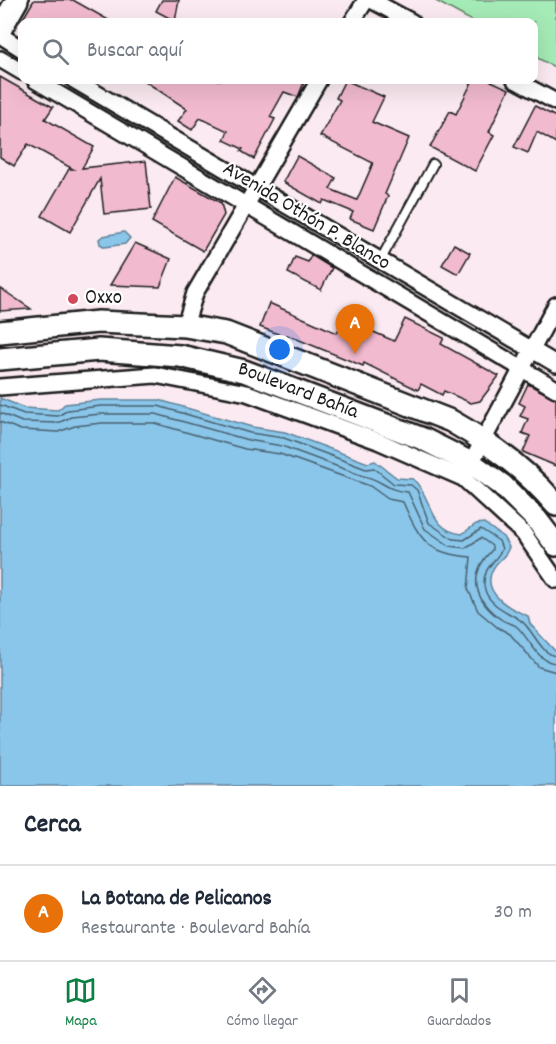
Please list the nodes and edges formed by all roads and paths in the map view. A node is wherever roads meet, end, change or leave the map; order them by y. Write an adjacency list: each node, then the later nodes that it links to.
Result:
1 (17, 0): 6 (main road)
2 (366, 0): 4 (street)
3 (371, 0): 5 (street)
4 (355, 18)
5 (405, 18)
6 (0, 30)
7 (0, 35): 8 (street)
8 (18, 46)
9 (0, 59): 10 (street)
10 (18, 70)
11 (42, 84): 18 (street, Avenida Othón P. Blanco)
12 (81, 84): 17 (street, Avenida Othón P. Blanco)
13 (317, 84): 17 (street)
14 (522, 84): 15 (street)
15 (556, 102)
16 (433, 164): 19 (lane)
17 (256, 188): 18 (street); 19 (street, Avenida Othón P. Blanco)
18 (246, 205): 20 (street, Avenida Othón P. Blanco); 22 (street)
19 (379, 262): 20 (street); 24 (street, Avenida Othón P. Blanco)
20 (369, 279): 27 (street, Avenida Othón P. Blanco)
21 (556, 305): 24 (street)
22 (185, 326): 23 (main road, Boulevard Bahía); 30 (main road, Boulevard Bahía)
23 (0, 332)
24 (532, 350): 26 (street, Avenida Othón P. Blanco); 27 (street)
25 (0, 359): 31 (main road, Boulevard Bahía)
26 (556, 364)
27 (521, 370): 29 (street, Avenida Othón P. Blanco); 30 (street)
28 (0, 387): 34 (street)
29 (556, 389)
30 (484, 439): 31 (street); 32 (main road, Boulevard Bahía)
31 (471, 463): 33 (main road, Boulevard Bahía)
32 (556, 505)
33 (556, 545)
34 (556, 580)

